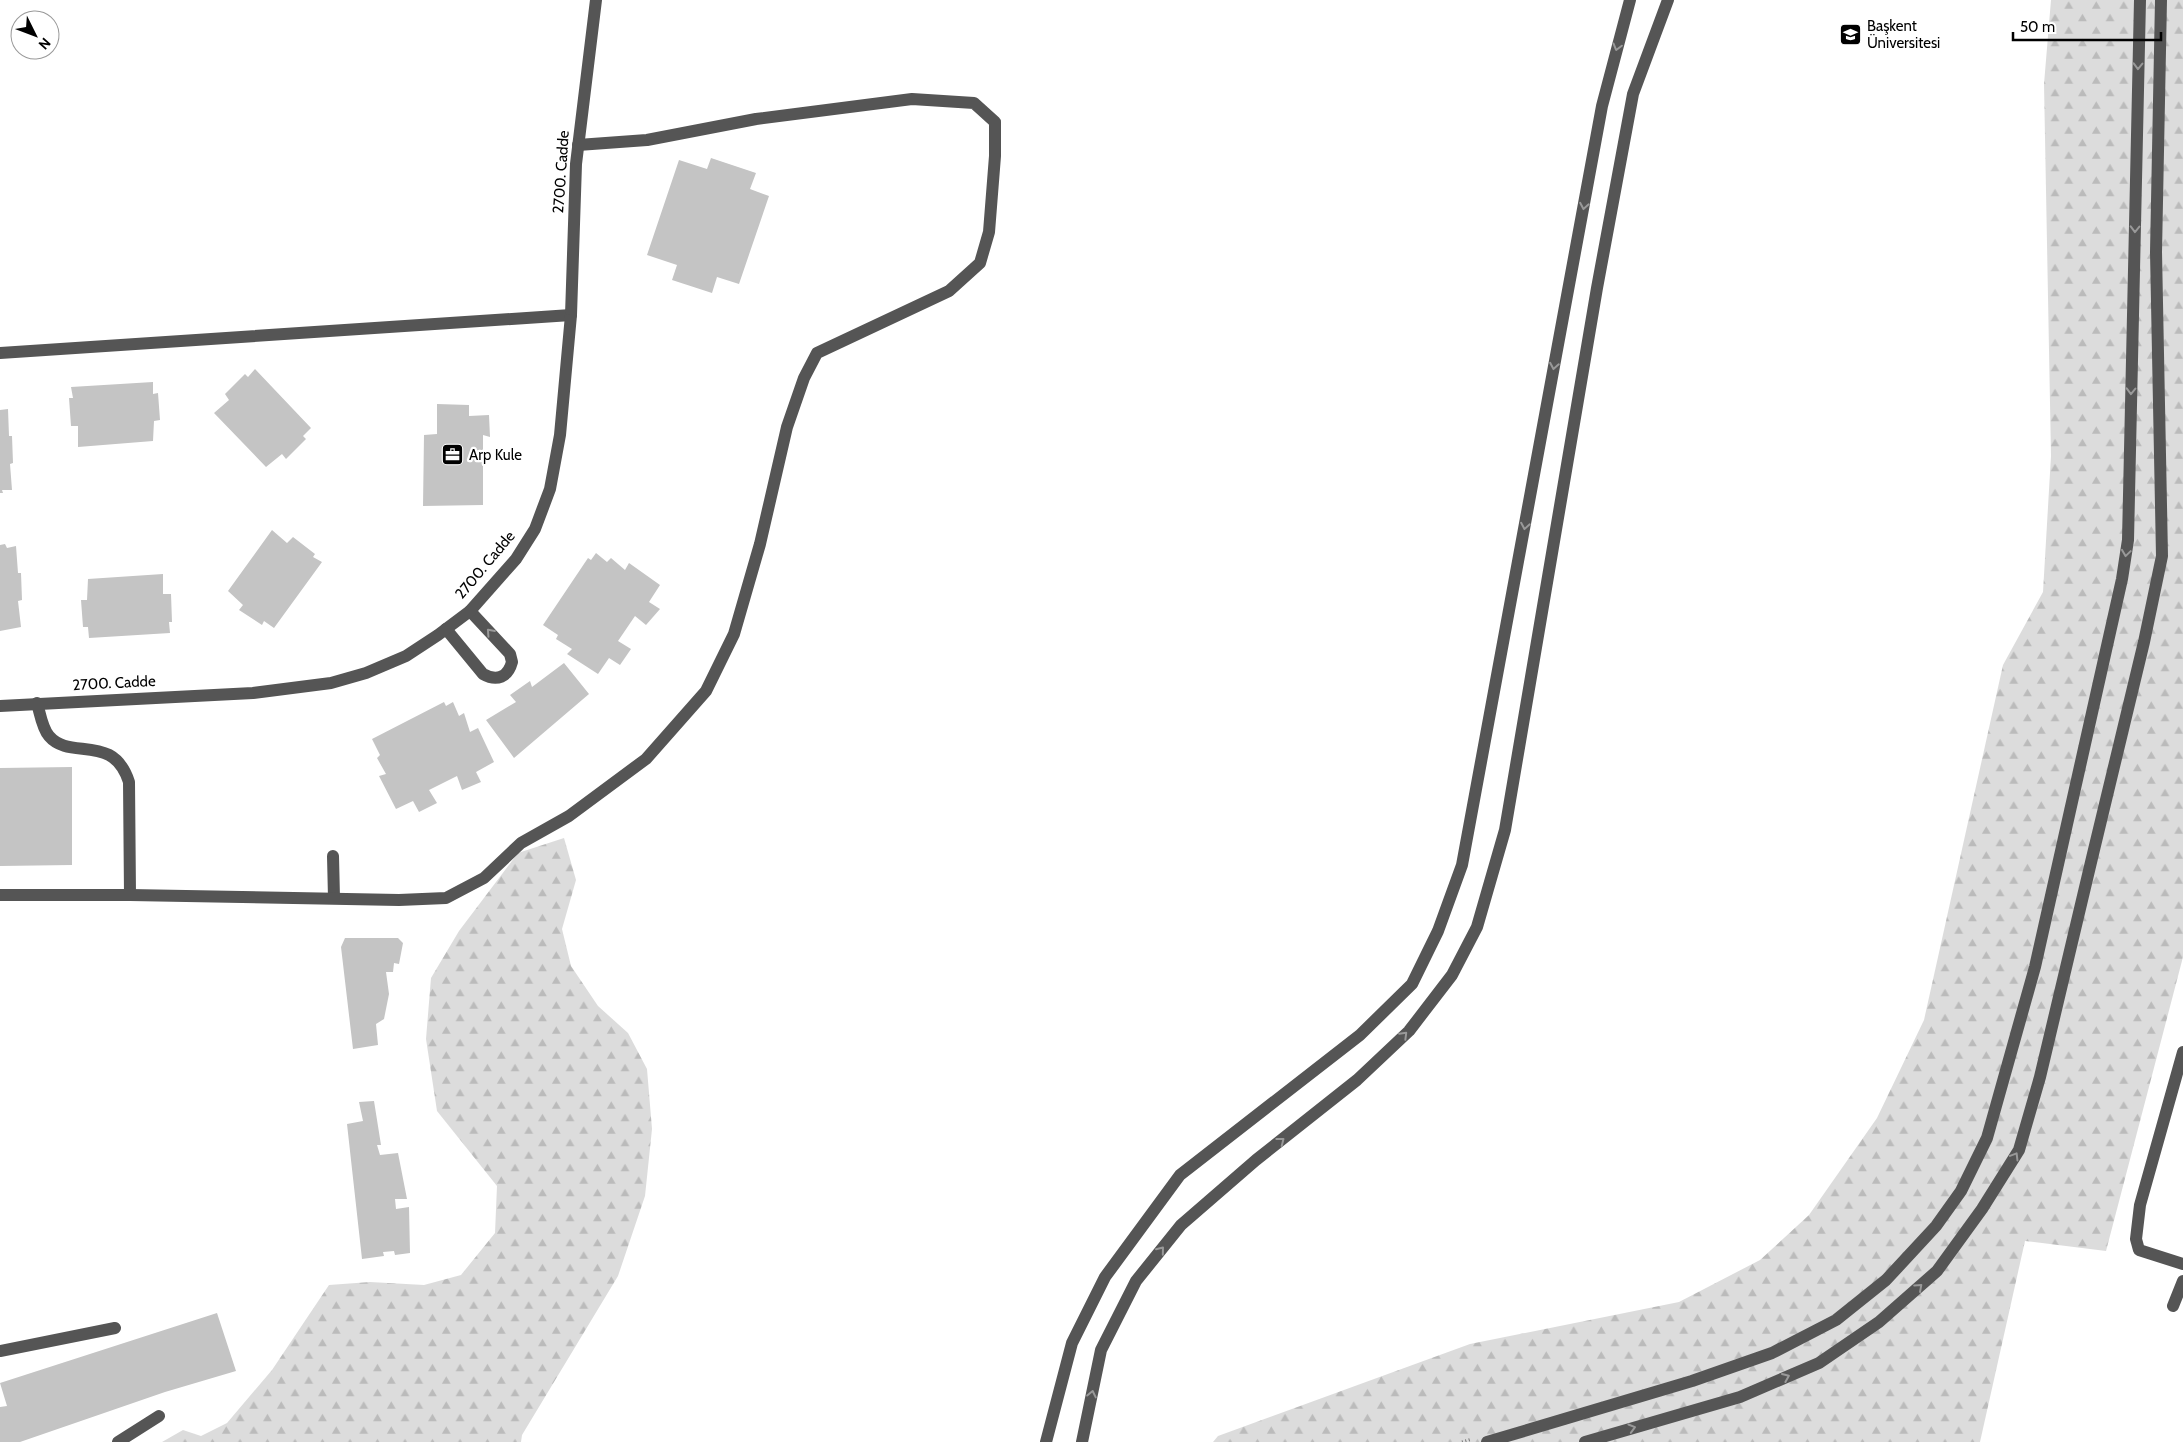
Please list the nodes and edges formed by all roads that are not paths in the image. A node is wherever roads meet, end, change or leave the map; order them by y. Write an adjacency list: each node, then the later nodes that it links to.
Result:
1 (596, 0): 6 (street, 2700. Cadde)
2 (1630, 0): 26 (street, one-way to 26)
3 (1668, 0): 27 (street, one-way to 3)
4 (2140, 0): 24 (street, one-way to 24)
5 (2161, 0): 28 (street, one-way to 5)
6 (578, 145): 7 (street, 2700. Cadde); 16 (street)
7 (570, 315): 8 (street); 9 (street, 2700. Cadde)
8 (0, 353)
9 (470, 610): 10 (street, 2700. Cadde); 10 (street, one-way to 9)
10 (446, 629): 11 (street, 2700. Cadde)
11 (36, 703): 12 (street, 2700. Cadde); 14 (street)
12 (0, 706)
13 (333, 856): 16 (street)
14 (130, 895): 15 (street); 16 (street)
15 (0, 896)
16 (334, 898)
17 (2183, 1052): 18 (street)
18 (2183, 1264)
19 (2183, 1281): 20 (street)
20 (2173, 1306)
21 (115, 1328): 22 (street)
22 (0, 1351)
23 (160, 1416): 25 (street)
24 (1483, 1439)
25 (118, 1442)
26 (1046, 1442)
27 (1082, 1442)
28 (1585, 1442)

